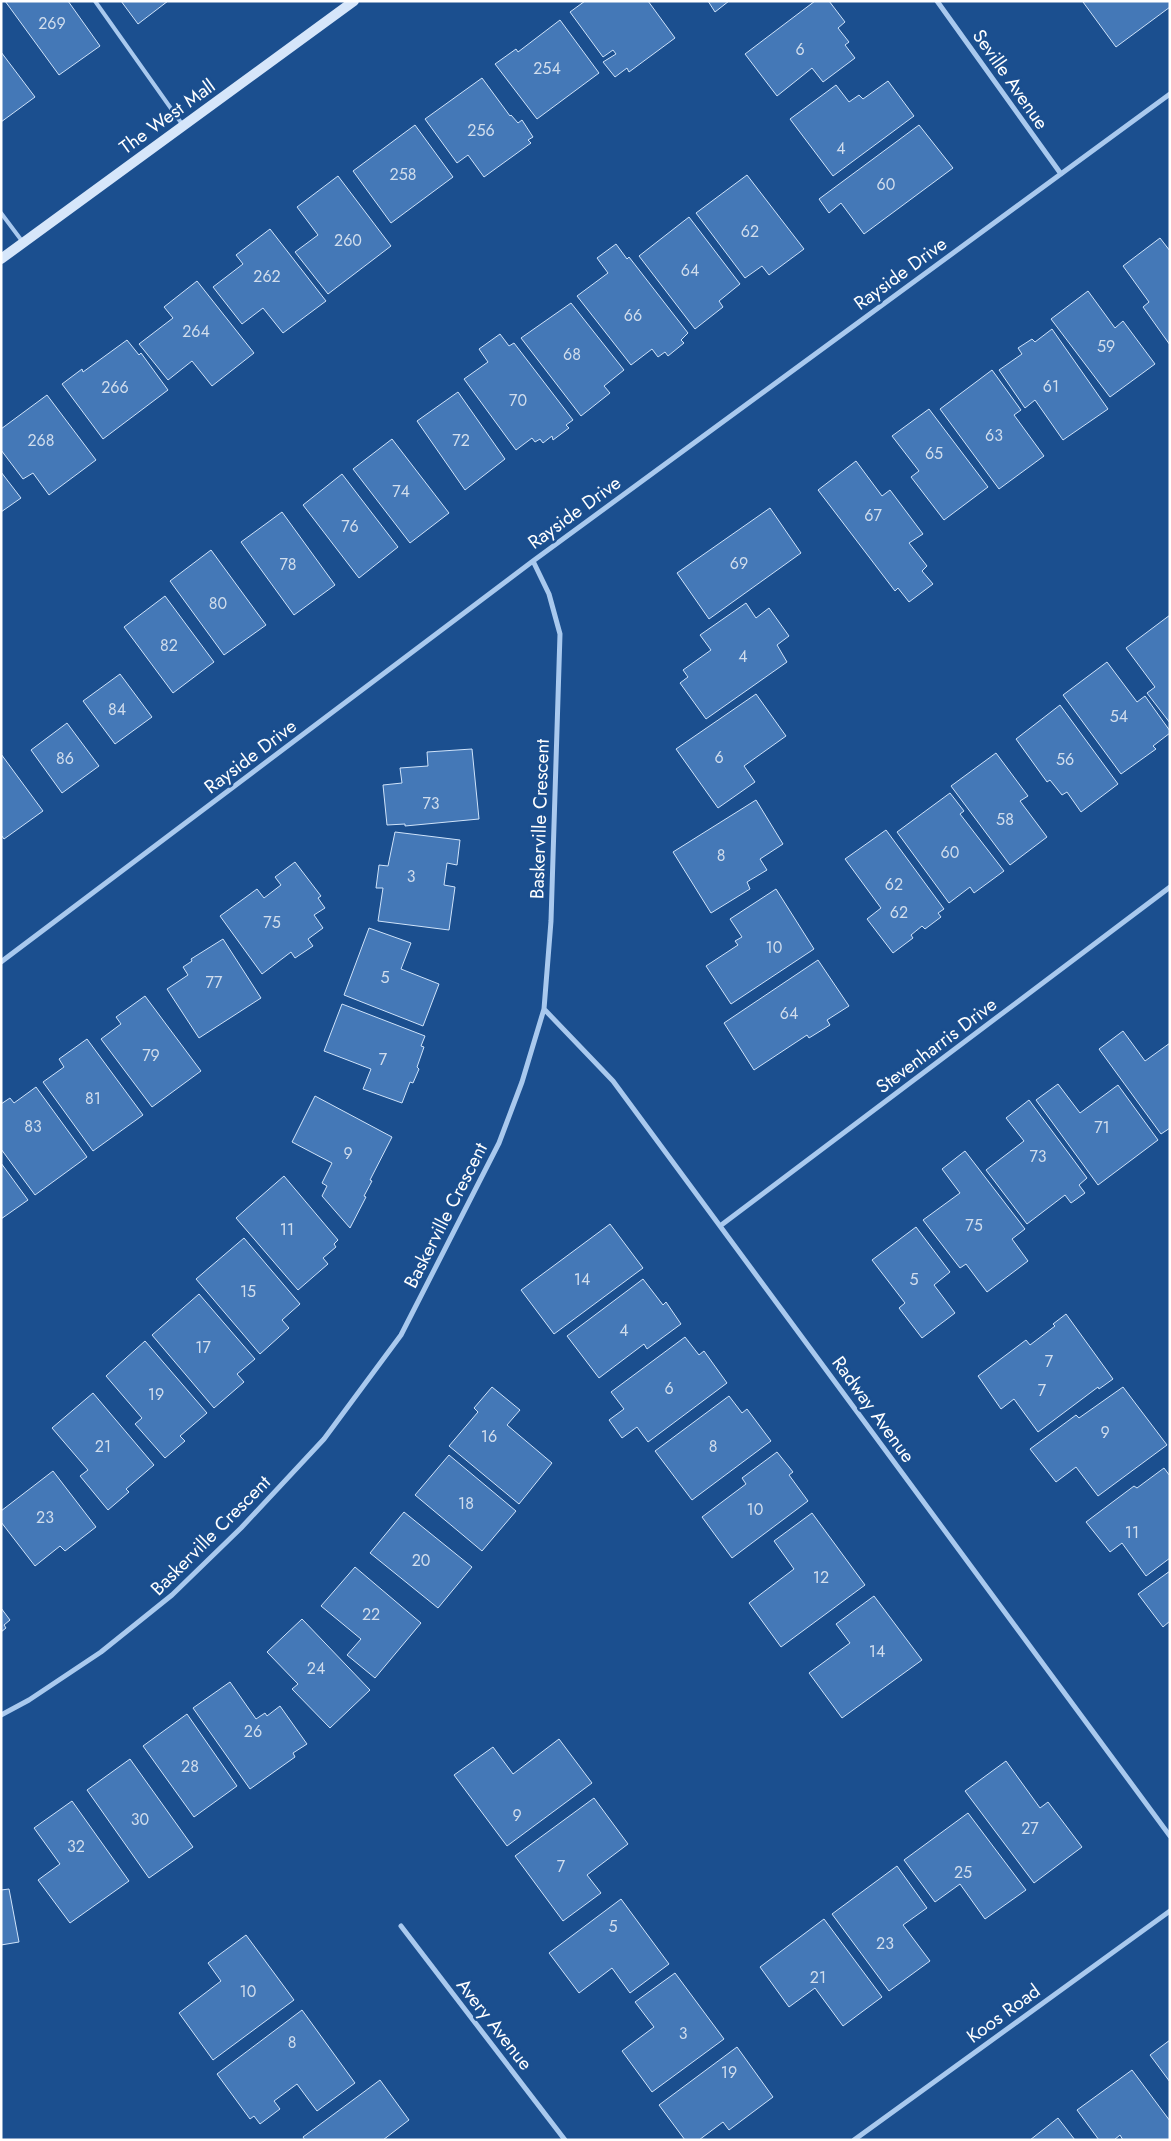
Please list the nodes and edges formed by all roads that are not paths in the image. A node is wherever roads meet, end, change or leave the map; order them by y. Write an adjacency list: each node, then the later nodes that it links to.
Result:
1 (95, 1): 5 (lane)
2 (354, 1): 5 (main road, The West Mall)
3 (937, 1): 6 (street, Seville Avenue)
4 (1170, 94): 6 (street, Rayside Drive)
5 (183, 126): 8 (main road, The West Mall)
6 (1061, 174): 10 (street, Rayside Drive)
7 (1, 212): 8 (lane)
8 (23, 243): 9 (main road, The West Mall)
9 (1, 259)
10 (533, 561): 12 (street, Rayside Drive); 13 (street, Baskerville Crescent)
11 (1170, 887): 14 (street, Stevenharris Drive)
12 (1, 962)
13 (544, 1009): 14 (street, Radway Avenue); 15 (street, Baskerville Crescent)
14 (720, 1226): 16 (street, Radway Avenue)
15 (1, 1715)
16 (1170, 1836)
17 (1170, 1910): 20 (street, Koos Road)
18 (401, 1926): 19 (street, Avery Avenue)
19 (565, 2140)
20 (854, 2140)

